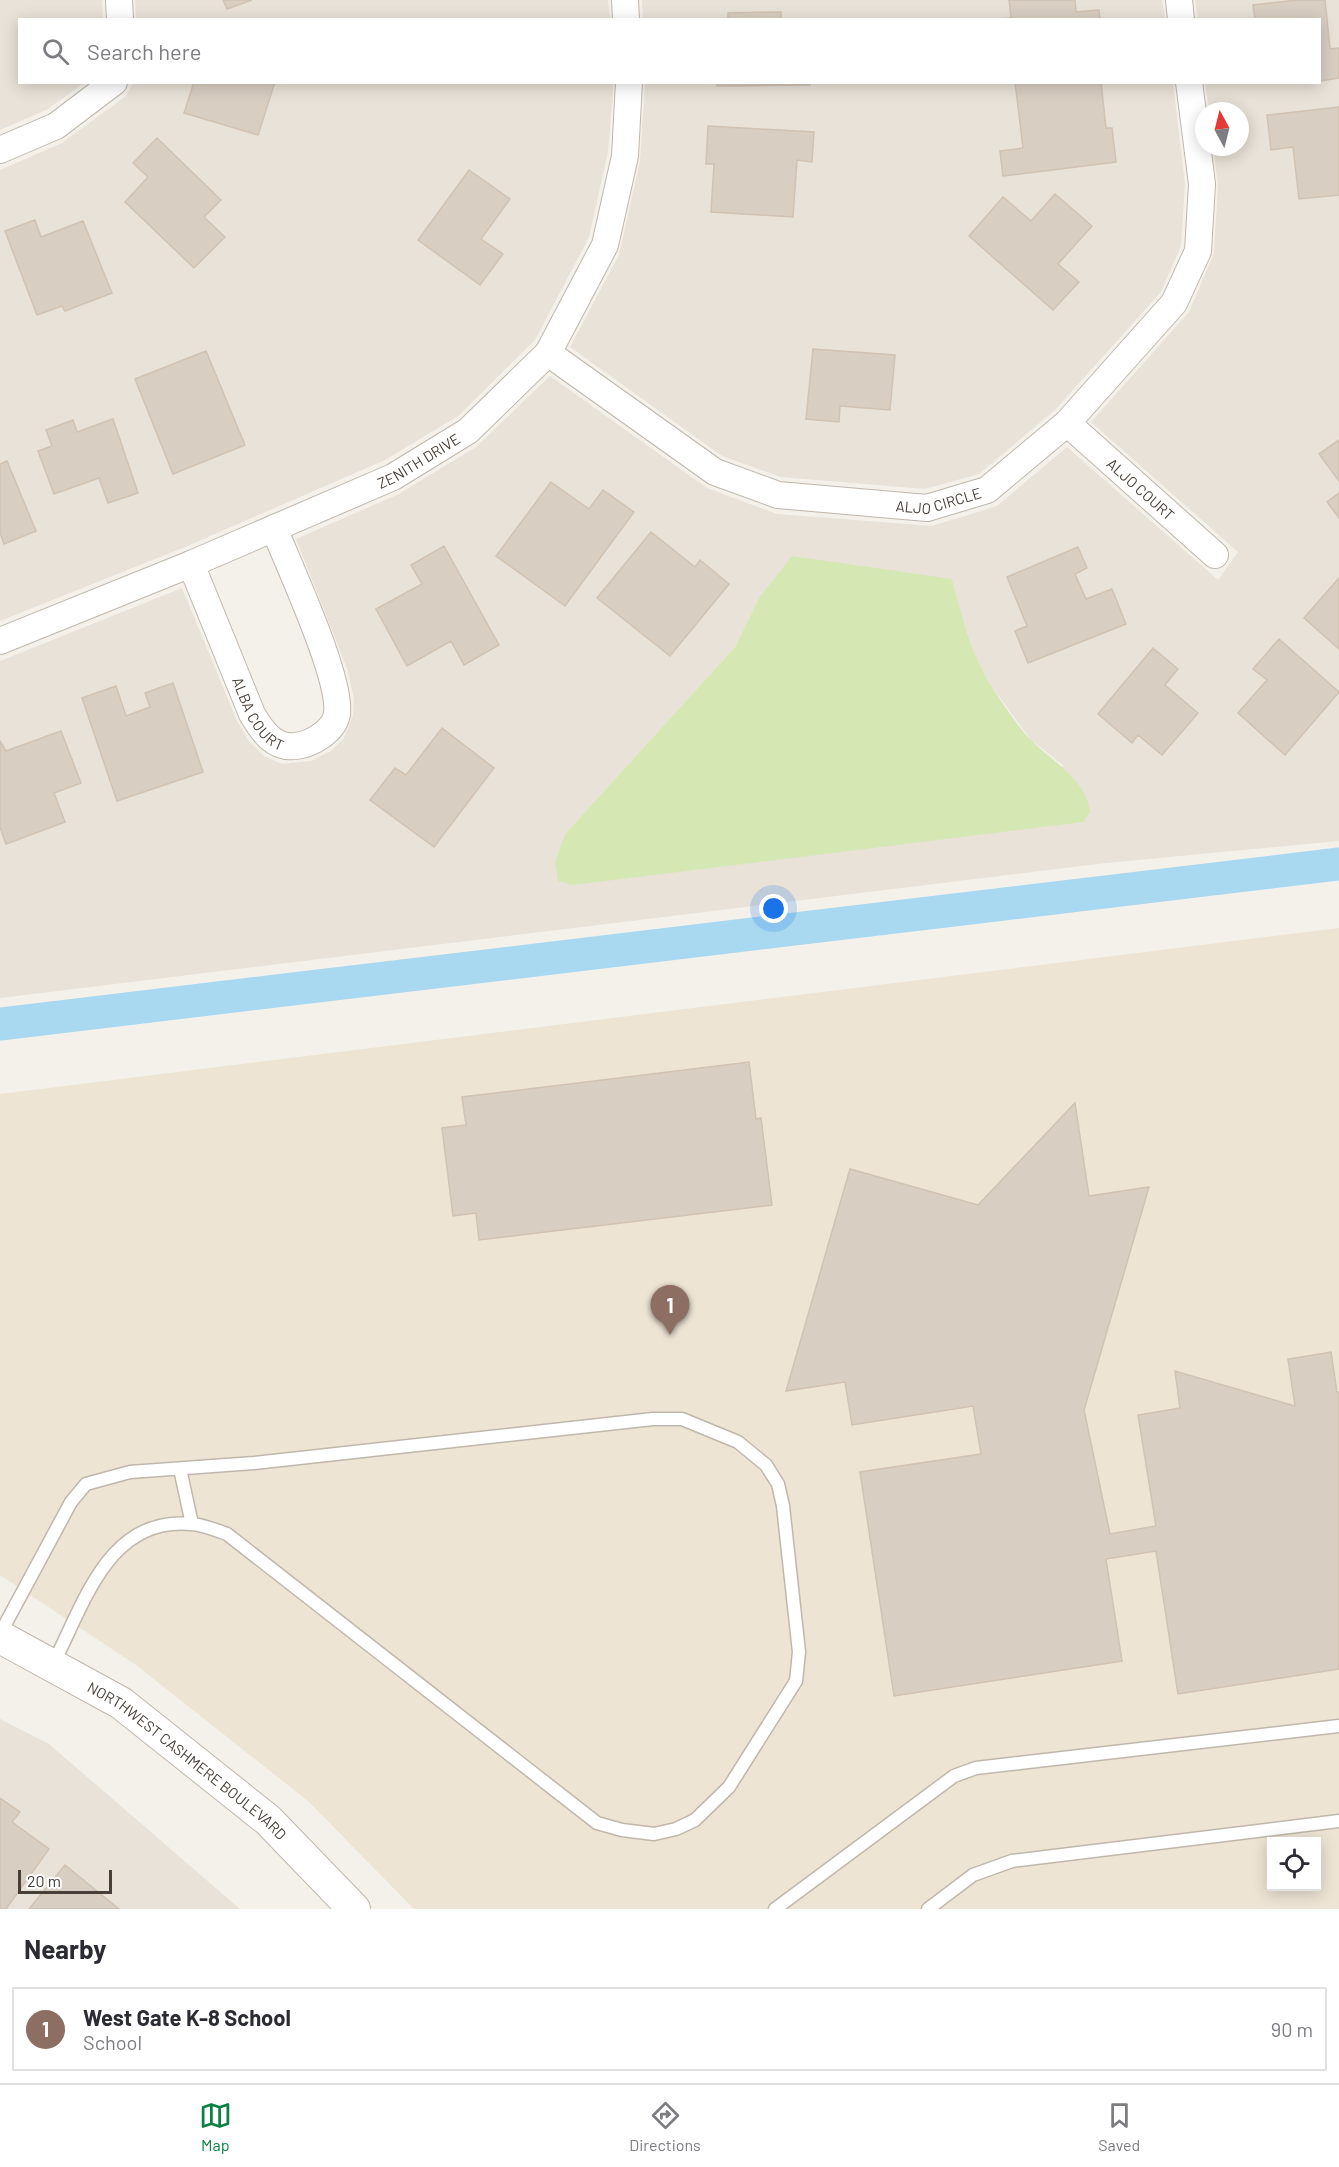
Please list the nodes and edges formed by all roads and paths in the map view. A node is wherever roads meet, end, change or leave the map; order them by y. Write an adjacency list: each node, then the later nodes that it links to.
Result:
1 (119, 0): 4 (street)
2 (625, 0): 5 (street)
3 (1179, 0): 6 (street)
4 (120, 18)
5 (626, 18)
6 (1181, 18)
7 (111, 84): 10 (street)
8 (629, 84): 11 (street, ZENITH DRIVE)
9 (1189, 84): 12 (street, ALJO CIRCLE)
10 (0, 150)
11 (548, 352): 12 (street, ALJO CIRCLE); 13 (street, ZENITH DRIVE)
12 (1067, 423): 14 (street, ALJO COURT)
13 (274, 528): 15 (street, ZENITH DRIVE); 15 (street, ALBA COURT)
14 (1215, 555)
15 (191, 564): 16 (street, ZENITH DRIVE)
16 (0, 641)
17 (180, 1469): 18 (lane); 18 (lane); 19 (lane)
18 (192, 1524): 20 (lane)
19 (0, 1635): 20 (street, NORTHWEST CASHMERE BOULEVARD)
20 (53, 1665): 23 (street, NORTHWEST CASHMERE BOULEVARD)
21 (1339, 1726): 24 (lane)
22 (1339, 1821): 25 (lane)
23 (354, 1909)
24 (775, 1909)
25 (928, 1909)

